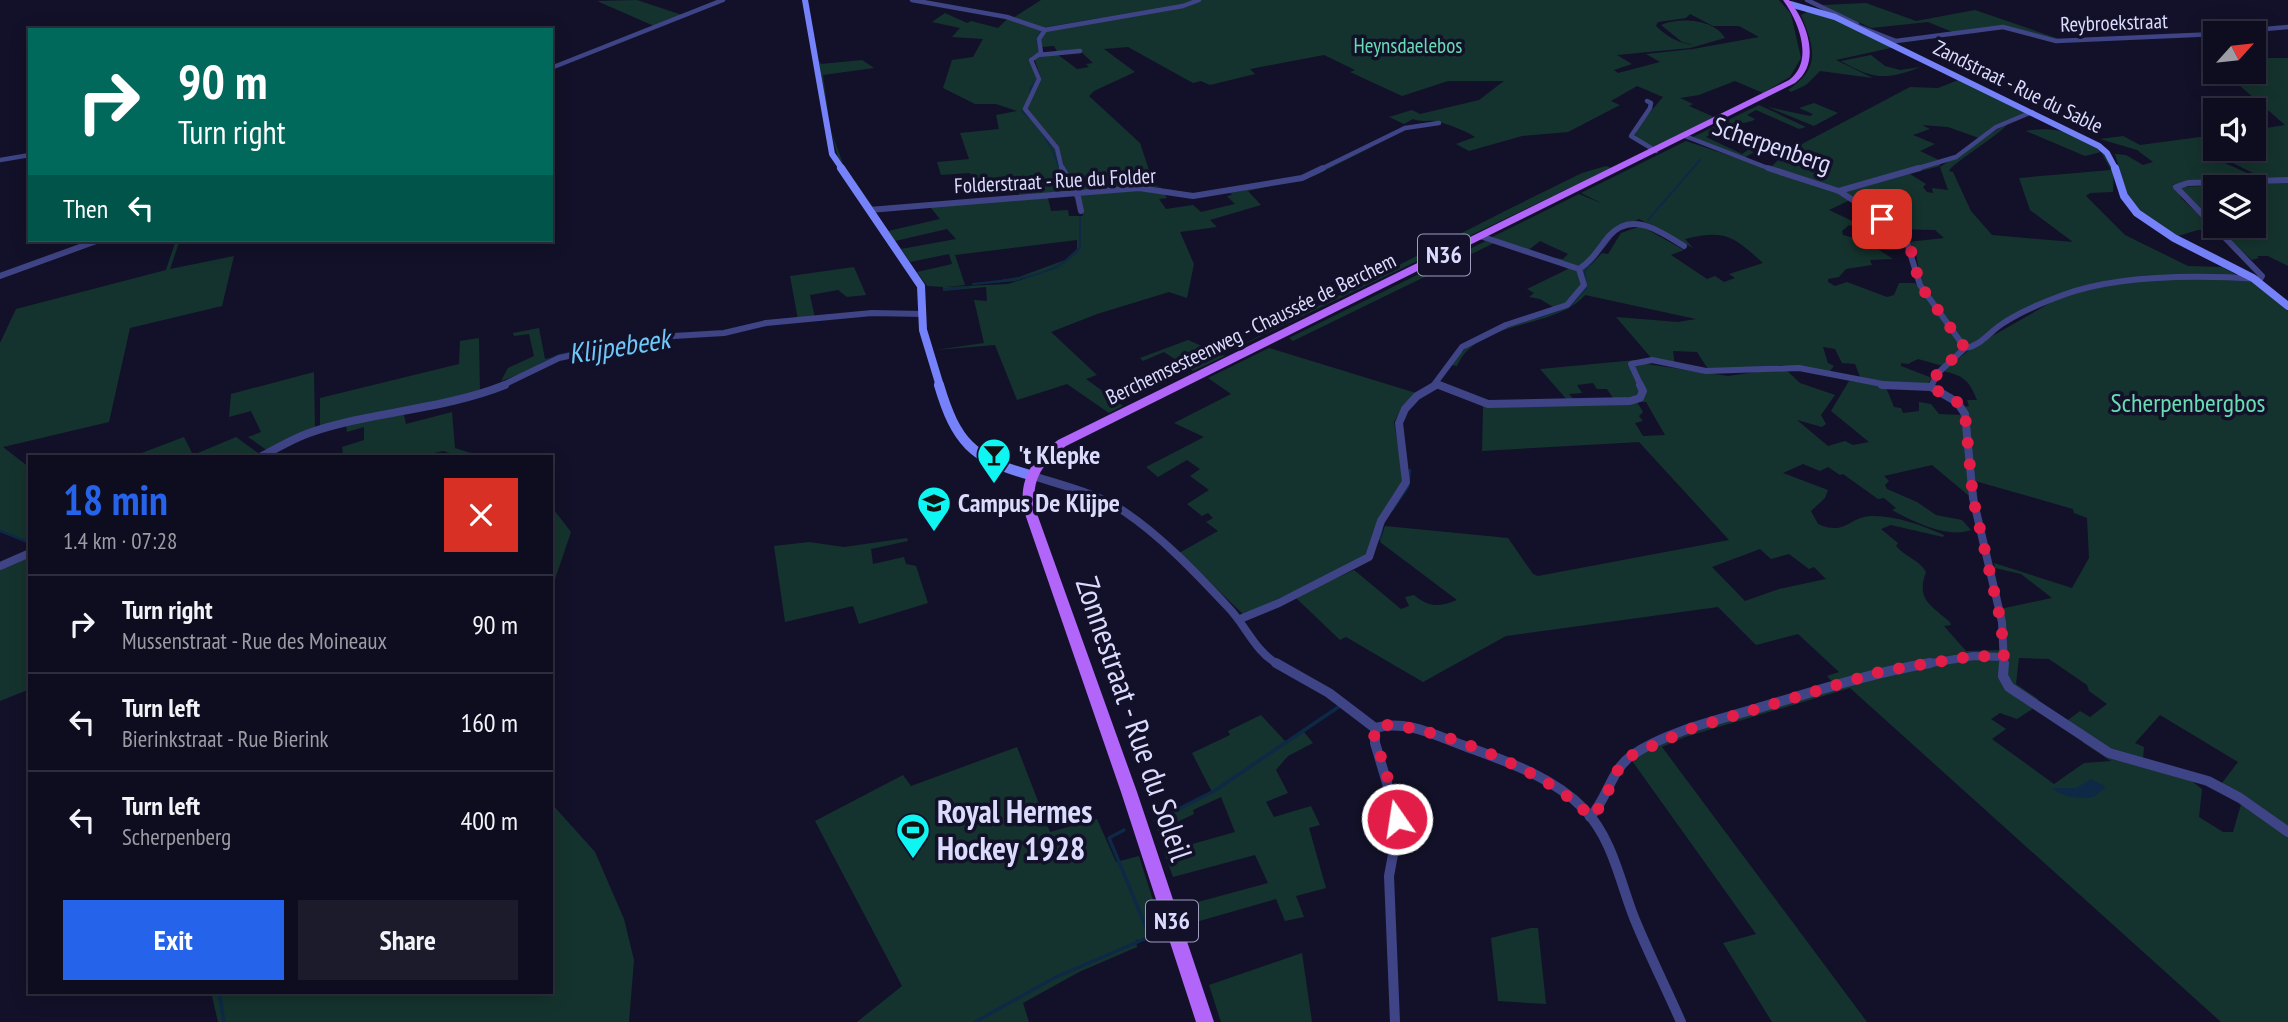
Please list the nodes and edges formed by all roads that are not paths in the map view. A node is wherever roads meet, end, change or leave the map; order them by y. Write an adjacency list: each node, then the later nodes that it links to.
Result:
1 (723, 0): 16 (street)
2 (805, 0): 27 (street)
3 (912, 0): 11 (street)
4 (1199, 0): 11 (street)
5 (1807, 0): 8 (street)
6 (1790, 4): 7 (street, Zandstraat - Rue du Sable); 20 (main road, Berchemsesteenweg - Chaussée de Berchem / N36)
7 (1840, 20): 8 (street); 13 (street, Zandstraat - Rue du Sable)
8 (1859, 25): 13 (street)
9 (2288, 27): 10 (street, Reybroekstraat)
10 (2266, 29)
11 (1045, 30): 15 (street)
12 (2203, 34): 13 (street, Reybroekstraat)
13 (1895, 43): 18 (street, Zandstraat - Rue du Sable)
14 (1080, 51): 15 (street)
15 (1038, 55): 26 (street)
16 (553, 67)
17 (1647, 101): 21 (street)
18 (2032, 112): 25 (street); 34 (street, Zandstraat - Rue du Sable)
19 (1439, 123): 26 (street, Folderstraat - Rue du Folder)
20 (1685, 136): 21 (main road, Berchemsesteenweg - Chaussée de Berchem / N36); 25 (street, Scherpenberg)
21 (1656, 151): 29 (main road, Berchemsesteenweg - Chaussée de Berchem / N36)
22 (28, 155): 23 (street)
23 (0, 160)
24 (2288, 180): 34 (street)
25 (1839, 191): 37 (street, Scherpenberg)
26 (1076, 193): 27 (street, Folderstraat - Rue du Folder); 28 (street)
27 (869, 210): 36 (street)
28 (1081, 211)
29 (1480, 236): 32 (street); 41 (main road, Berchemsesteenweg - Chaussée de Berchem / N36)
30 (94, 242): 33 (street)
31 (1684, 246): 32 (street)
32 (1579, 269): 38 (street)
33 (0, 276)
34 (2255, 280): 35 (street, Zandstraat - Rue du Sable); 37 (street)
35 (2288, 306)
36 (923, 314): 40 (street); 41 (street)
37 (1965, 348): 39 (street)
38 (1437, 384): 39 (street); 44 (street)
39 (1931, 387): 45 (street)
40 (264, 455)
41 (1030, 475): 44 (street); 49 (main road, Zonnestraat - Rue du Soleil / N36)
42 (28, 553): 43 (street)
43 (0, 566)
44 (1240, 619): 46 (street)
45 (2004, 657): 47 (street); 48 (street)
46 (1375, 728): 47 (street); 50 (street)
47 (1590, 817): 51 (street)
48 (2288, 832)
49 (1205, 1022)
50 (1395, 1022)
51 (1681, 1022)

